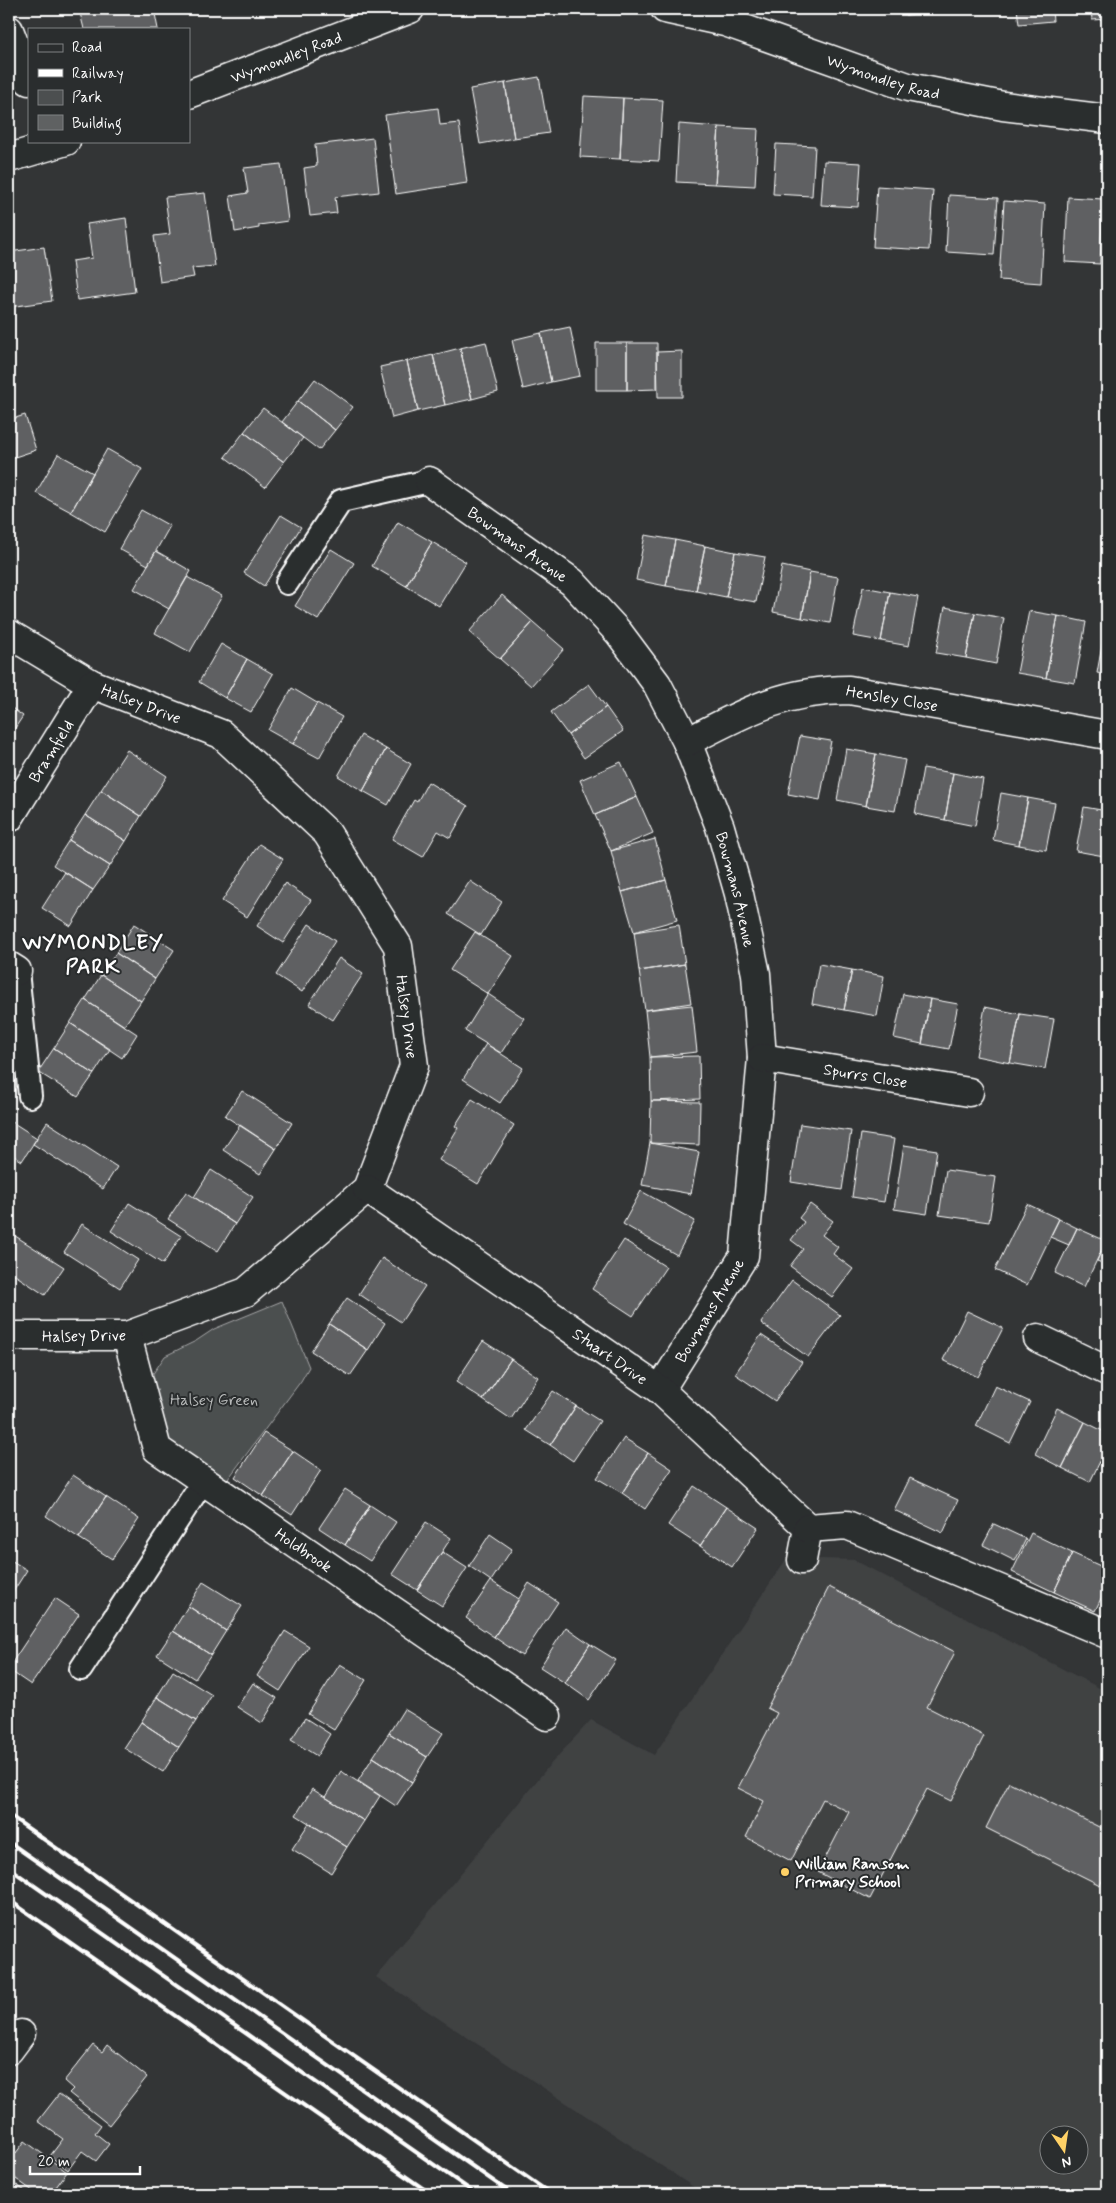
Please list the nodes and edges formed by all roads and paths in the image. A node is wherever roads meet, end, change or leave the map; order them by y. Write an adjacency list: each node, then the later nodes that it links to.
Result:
1 (410, 9): 5 (street, Wymondley Road)
2 (665, 9): 6 (street, Wymondley Road)
3 (9, 30): 4 (street)
4 (28, 78)
5 (190, 94)
6 (1107, 119)
7 (58, 143): 8 (street)
8 (9, 158)
9 (429, 481): 10 (lane); 14 (street, Bowmans Avenue)
10 (287, 584)
11 (9, 634): 12 (street, Halsey Drive)
12 (92, 684): 15 (street, Bramfield); 20 (street, Halsey Drive)
13 (1107, 735): 14 (street, Hensley Close)
14 (687, 742): 17 (street, Bowmans Avenue)
15 (9, 818)
16 (13, 969): 19 (lane)
17 (762, 1058): 18 (street, Spurrs Close); 25 (street, Bowmans Avenue)
18 (969, 1092)
19 (30, 1096)
20 (367, 1189): 22 (street, Halsey Drive); 25 (street, Stuart Drive)
21 (9, 1336): 22 (street, Halsey Drive)
22 (126, 1336): 26 (street, Holdbrook)
23 (1038, 1338): 24 (street)
24 (1107, 1370)
25 (660, 1390): 27 (street, Stuart Drive)
26 (203, 1481): 30 (lane); 31 (street, Holdbrook)
27 (808, 1528): 28 (street); 29 (street)
28 (802, 1560)
29 (1107, 1634)
30 (81, 1669)
31 (547, 1716)

